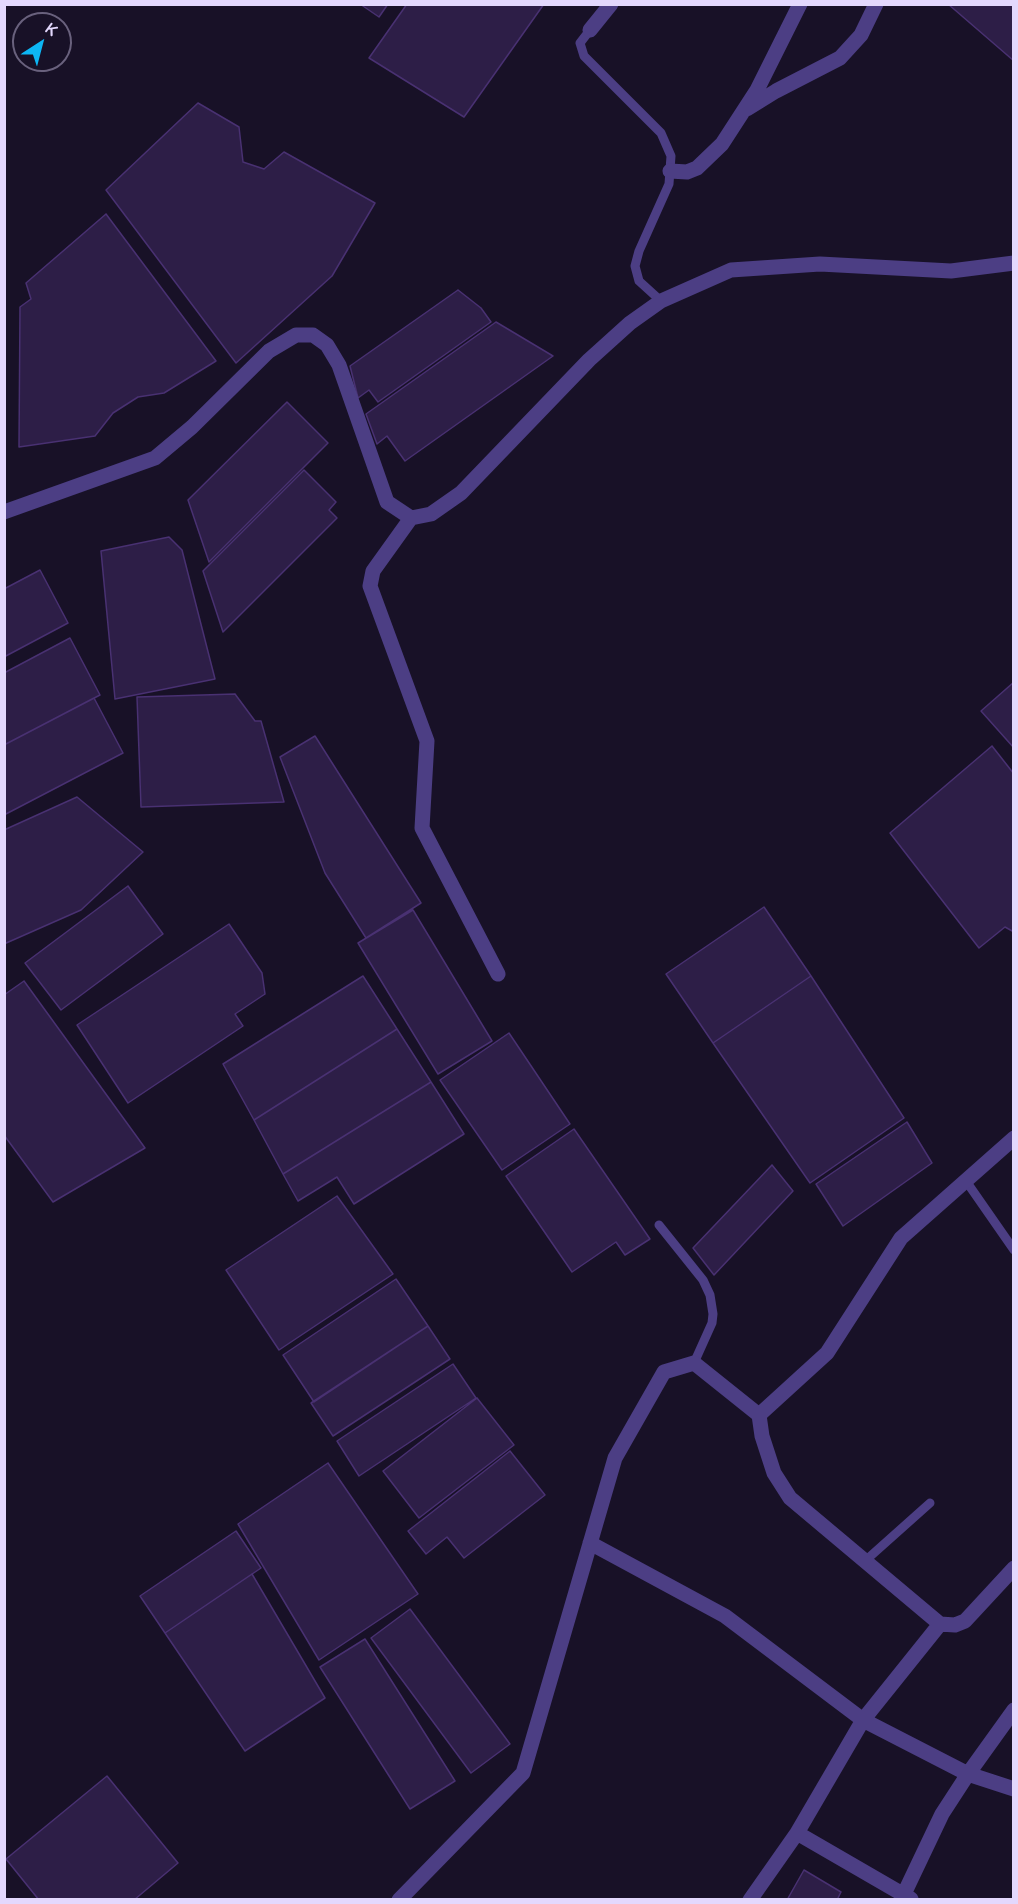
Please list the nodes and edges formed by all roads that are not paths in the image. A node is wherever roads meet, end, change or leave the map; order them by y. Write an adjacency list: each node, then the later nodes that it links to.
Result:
1 (611, 4): 4 (street)
2 (800, 4): 5 (street)
3 (876, 4): 5 (street)
4 (590, 30): 6 (lane)
5 (746, 110): 6 (street)
6 (670, 171): 8 (lane)
7 (1014, 263): 8 (street)
8 (661, 301): 10 (street)
9 (4, 512): 10 (street)
10 (411, 518): 11 (street)
11 (498, 974)
12 (1014, 1138): 13 (street)
13 (966, 1180): 15 (lane); 17 (street)
14 (659, 1225): 16 (lane)
15 (1014, 1250)
16 (694, 1362): 17 (street); 19 (street)
17 (759, 1415): 20 (street)
18 (930, 1503): 20 (lane)
19 (590, 1543): 24 (street); 29 (street)
20 (865, 1561): 22 (street)
21 (1014, 1568): 22 (street)
22 (940, 1624): 24 (street)
23 (1014, 1710): 25 (street)
24 (863, 1720): 25 (street); 27 (street)
25 (968, 1774): 26 (street); 28 (street)
26 (1014, 1789)
27 (797, 1833): 28 (street); 30 (street)
28 (905, 1898)
29 (399, 1899)
30 (750, 1899)

